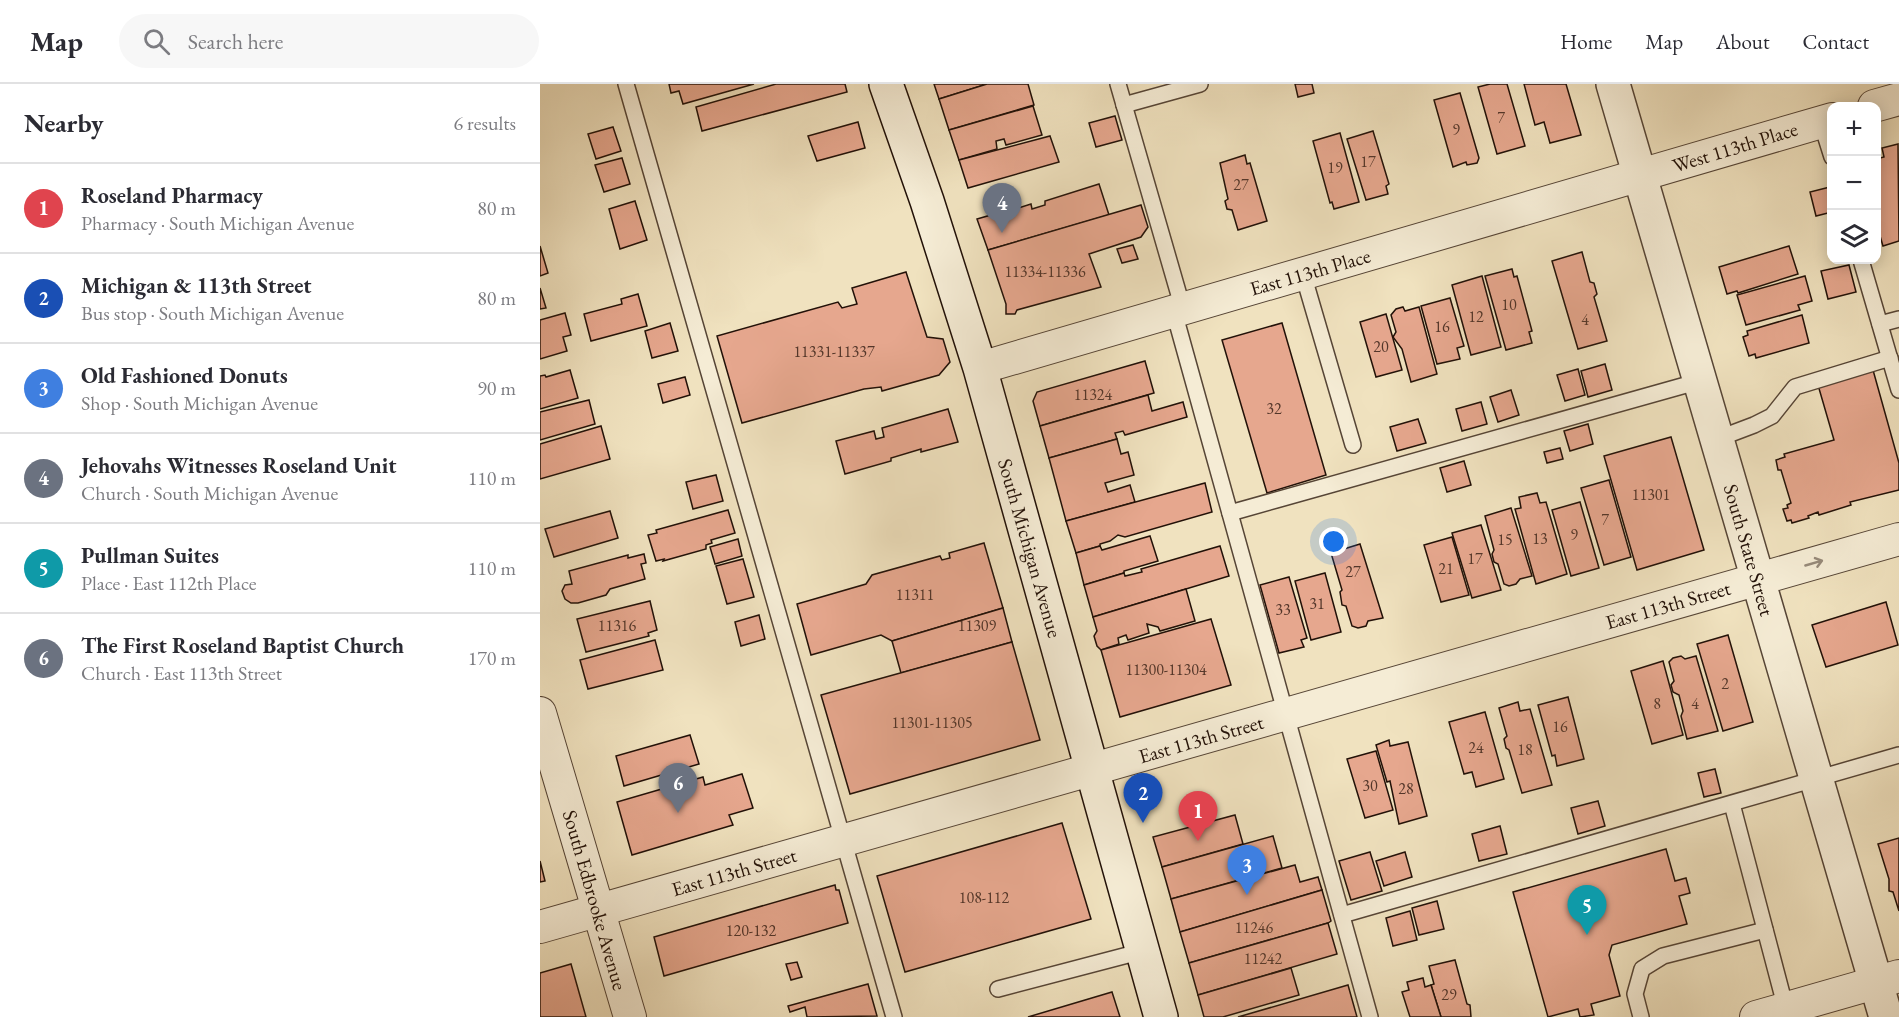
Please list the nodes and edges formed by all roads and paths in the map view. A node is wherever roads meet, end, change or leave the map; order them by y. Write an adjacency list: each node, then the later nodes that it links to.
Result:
1 (626, 84): 32 (lane)
2 (886, 84): 18 (street, South Michigan Avenue)
3 (1118, 84): 8 (lane)
4 (1200, 84): 8 (lane)
5 (1613, 84): 11 (street, South State Street)
6 (1899, 99): 7 (street)
7 (1881, 104)
8 (1124, 105): 14 (lane)
9 (1826, 120): 10 (lane); 11 (street, West 113th Place)
10 (1832, 156)
11 (1639, 176): 13 (street, East 113th Place); 19 (street, South State Street)
12 (1862, 264): 16 (lane)
13 (1303, 274): 14 (street, East 113th Place); 22 (lane)
14 (1178, 310): 18 (street, East 113th Place); 23 (lane)
15 (1899, 319): 16 (lane)
16 (1880, 324): 17 (lane)
17 (1890, 358): 20 (lane); 21 (lane)
18 (980, 369): 29 (street, South Michigan Avenue)
19 (1700, 381): 21 (street, South State Street); 23 (lane)
20 (1899, 390)
21 (1717, 439): 25 (street, South State Street)
22 (1353, 445)
23 (1230, 513): 27 (lane)
24 (1899, 539): 25 (street, East 113th Street, one-way to 24)
25 (1758, 579): 27 (street, East 113th Street); 30 (street, South State Street)
26 (540, 713): 33 (street, South Edbrooke Avenue)
27 (1286, 714): 29 (street, East 113th Street); 34 (lane)
28 (1899, 755): 30 (lane)
29 (1092, 770): 32 (street, East 113th Street); 37 (street, South Michigan Avenue)
30 (1816, 779): 31 (lane); 38 (street, South State Street)
31 (1732, 804): 34 (lane); 36 (lane)
32 (843, 841): 33 (street, East 113th Street); 42 (lane)
33 (599, 910): 35 (street, East 113th Street); 41 (street, South Edbrooke Avenue)
34 (1342, 915): 44 (lane)
35 (540, 927)
36 (1765, 930): 40 (lane); 45 (lane)
37 (1143, 951): 39 (lane); 43 (street, South Michigan Avenue)
38 (1887, 979): 40 (street); 46 (street, South State Street)
39 (998, 988)
40 (1769, 1014)
41 (630, 1017)
42 (894, 1017)
43 (1161, 1017)
44 (1370, 1017)
45 (1641, 1017)
46 (1886, 1017)

